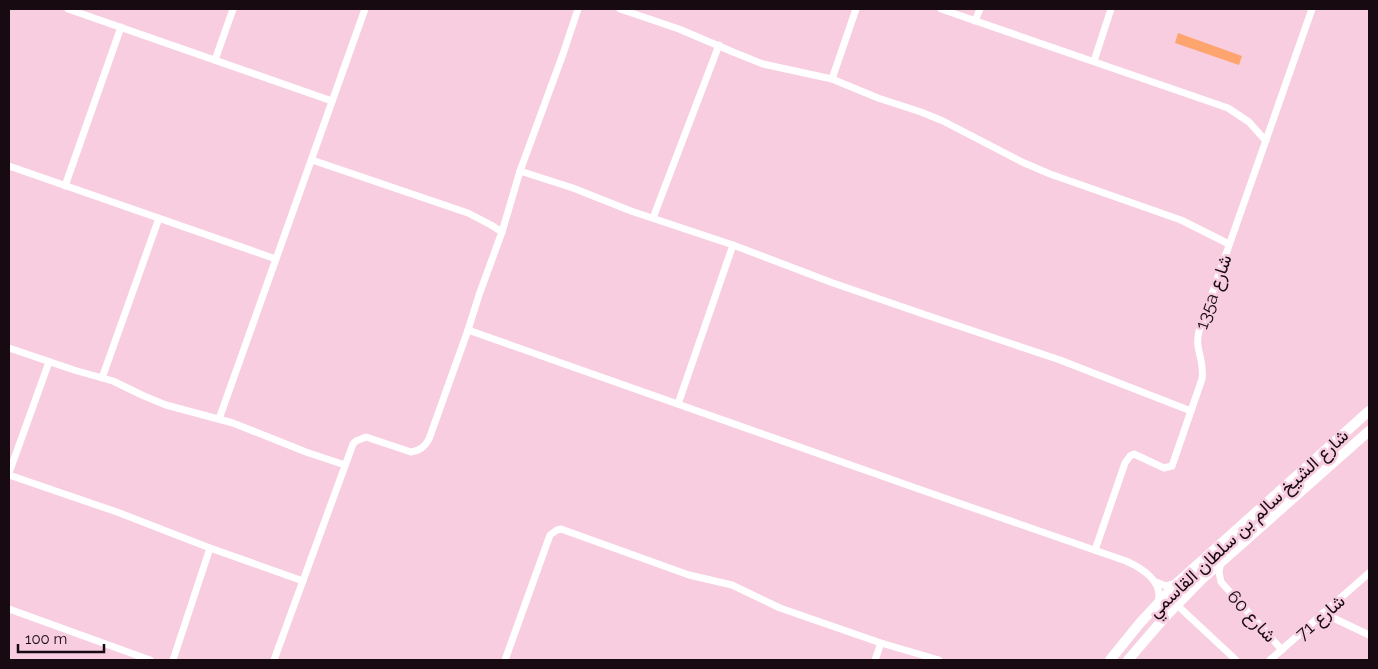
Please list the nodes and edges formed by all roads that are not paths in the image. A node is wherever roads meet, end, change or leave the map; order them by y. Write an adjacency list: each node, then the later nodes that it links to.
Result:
1 (68, 9): 12 (street)
2 (233, 9): 14 (street)
3 (365, 9): 17 (street)
4 (578, 9): 21 (street)
5 (620, 9): 13 (street)
6 (856, 9): 16 (street)
7 (941, 9): 11 (street)
8 (980, 9): 11 (street)
9 (1111, 9): 15 (street)
10 (1312, 9): 18 (street, 135a شارع)
11 (975, 20): 15 (street)
12 (121, 27): 14 (street); 22 (street)
13 (719, 46): 16 (street); 24 (street)
14 (215, 60): 17 (street)
15 (1094, 61): 18 (street)
16 (832, 79): 26 (street)
17 (332, 101): 19 (street)
18 (1266, 141): 26 (street, 135a شارع)
19 (312, 160): 25 (street); 28 (street)
20 (9, 166): 22 (street)
21 (520, 171): 24 (street); 25 (street)
22 (65, 186): 23 (street)
23 (159, 218): 28 (street); 32 (street)
24 (653, 218): 27 (street)
25 (502, 232): 29 (street)
26 (1230, 244): 34 (street, 135a شارع)
27 (733, 245): 33 (street); 34 (street)
28 (276, 259): 36 (street)
29 (468, 330): 33 (street); 39 (street)
30 (9, 348): 31 (street)
31 (48, 362): 32 (street); 40 (street)
32 (102, 378): 36 (street)
33 (678, 404): 43 (street)
34 (1191, 411): 43 (street, 135a شارع)
35 (1369, 411): 38 (street, شارع الشيخ سالم بن سلطان القاسمي)
36 (219, 419): 39 (street)
37 (1369, 431): 41 (street, شارع الشيخ سالم بن سلطان القاسمي)
38 (1330, 446): 41 (street); 50 (street, شارع الشيخ سالم بن سلطان القاسمي)
39 (345, 465): 47 (street)
40 (9, 474): 42 (street)
41 (1320, 474): 44 (street, شارع الشيخ سالم بن سلطان القاسمي)
42 (210, 548): 47 (street); 59 (street)
43 (1096, 550): 48 (street)
44 (1221, 562): 46 (street, شارع الشيخ سالم بن سلطان القاسمي); 49 (street, شارع 60)
45 (1369, 573): 54 (street, شارع 71)
46 (1202, 579): 49 (street, شارع 60); 52 (street, شارع الشيخ سالم بن سلطان القاسمي)
47 (303, 581): 60 (street)
48 (1156, 582): 50 (street); 51 (street)
49 (1221, 582): 57 (street, شارع 60)
50 (1177, 583): 51 (street, شارع الشيخ سالم بن سلطان القاسمي)
51 (1158, 603): 64 (street, شارع الشيخ سالم بن سلطان القاسمي)
52 (1177, 605): 65 (street, شارع الشيخ سالم بن سلطان القاسمي); 66 (street)
53 (9, 609): 58 (street)
54 (1324, 613): 55 (street); 57 (street, شارع 71)
55 (1369, 635)
56 (881, 644): 61 (street); 62 (street); 63 (street)
57 (1282, 650): 67 (street, شارع 71)
58 (150, 660)
59 (173, 660)
60 (274, 660)
61 (505, 660)
62 (876, 660)
63 (939, 660)
64 (1110, 660)
65 (1128, 660)
66 (1236, 660)
67 (1270, 660)

